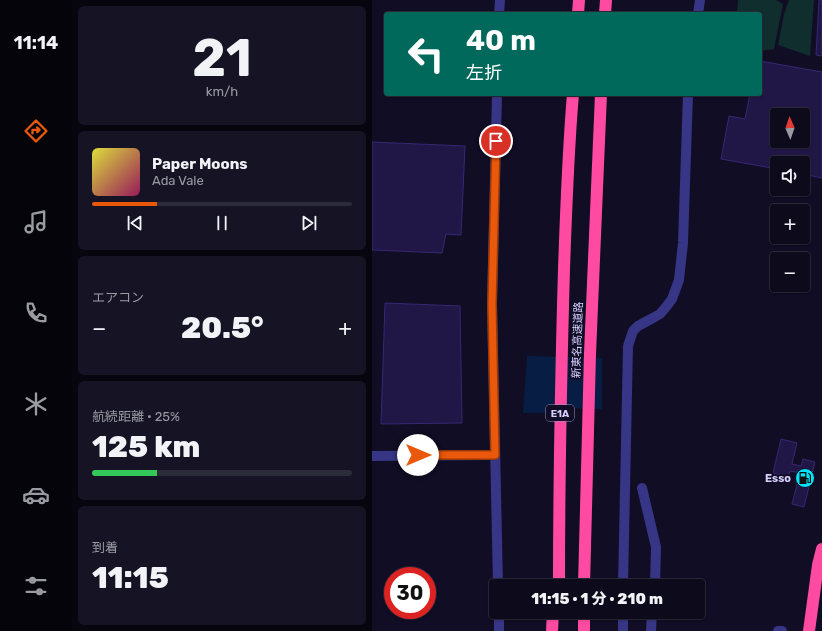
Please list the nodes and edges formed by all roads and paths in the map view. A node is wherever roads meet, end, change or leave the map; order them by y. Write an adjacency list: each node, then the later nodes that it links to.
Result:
1 (500, 0): 5 (street)
2 (580, 0): 6 (highway)
3 (606, 0): 7 (highway)
4 (700, 0): 8 (street)
5 (499, 12)
6 (578, 12)
7 (606, 12)
8 (698, 12)
9 (497, 96): 13 (street)
10 (573, 96): 15 (highway, 新東名高速道路 / E1A)
11 (601, 96): 21 (highway, 新東名高速道路 / E1A)
12 (688, 96): 22 (street)
13 (495, 455): 14 (street); 18 (street)
14 (372, 456)
15 (559, 475): 19 (highway); 20 (highway, 新東名高速道路 / E1A)
16 (642, 488): 23 (street)
17 (822, 549): 38 (highway)
18 (498, 579)
19 (554, 579)
20 (559, 579)
21 (584, 579)
22 (623, 579)
23 (655, 579)
24 (499, 619): 30 (street)
25 (553, 619): 31 (highway)
26 (559, 619): 32 (highway)
27 (584, 619): 33 (highway)
28 (623, 619): 34 (street)
29 (652, 619): 35 (street)
30 (499, 631)
31 (552, 631)
32 (559, 631)
33 (584, 631)
34 (623, 631)
35 (651, 631)
36 (778, 631): 37 (street)
37 (782, 631)
38 (809, 631)

